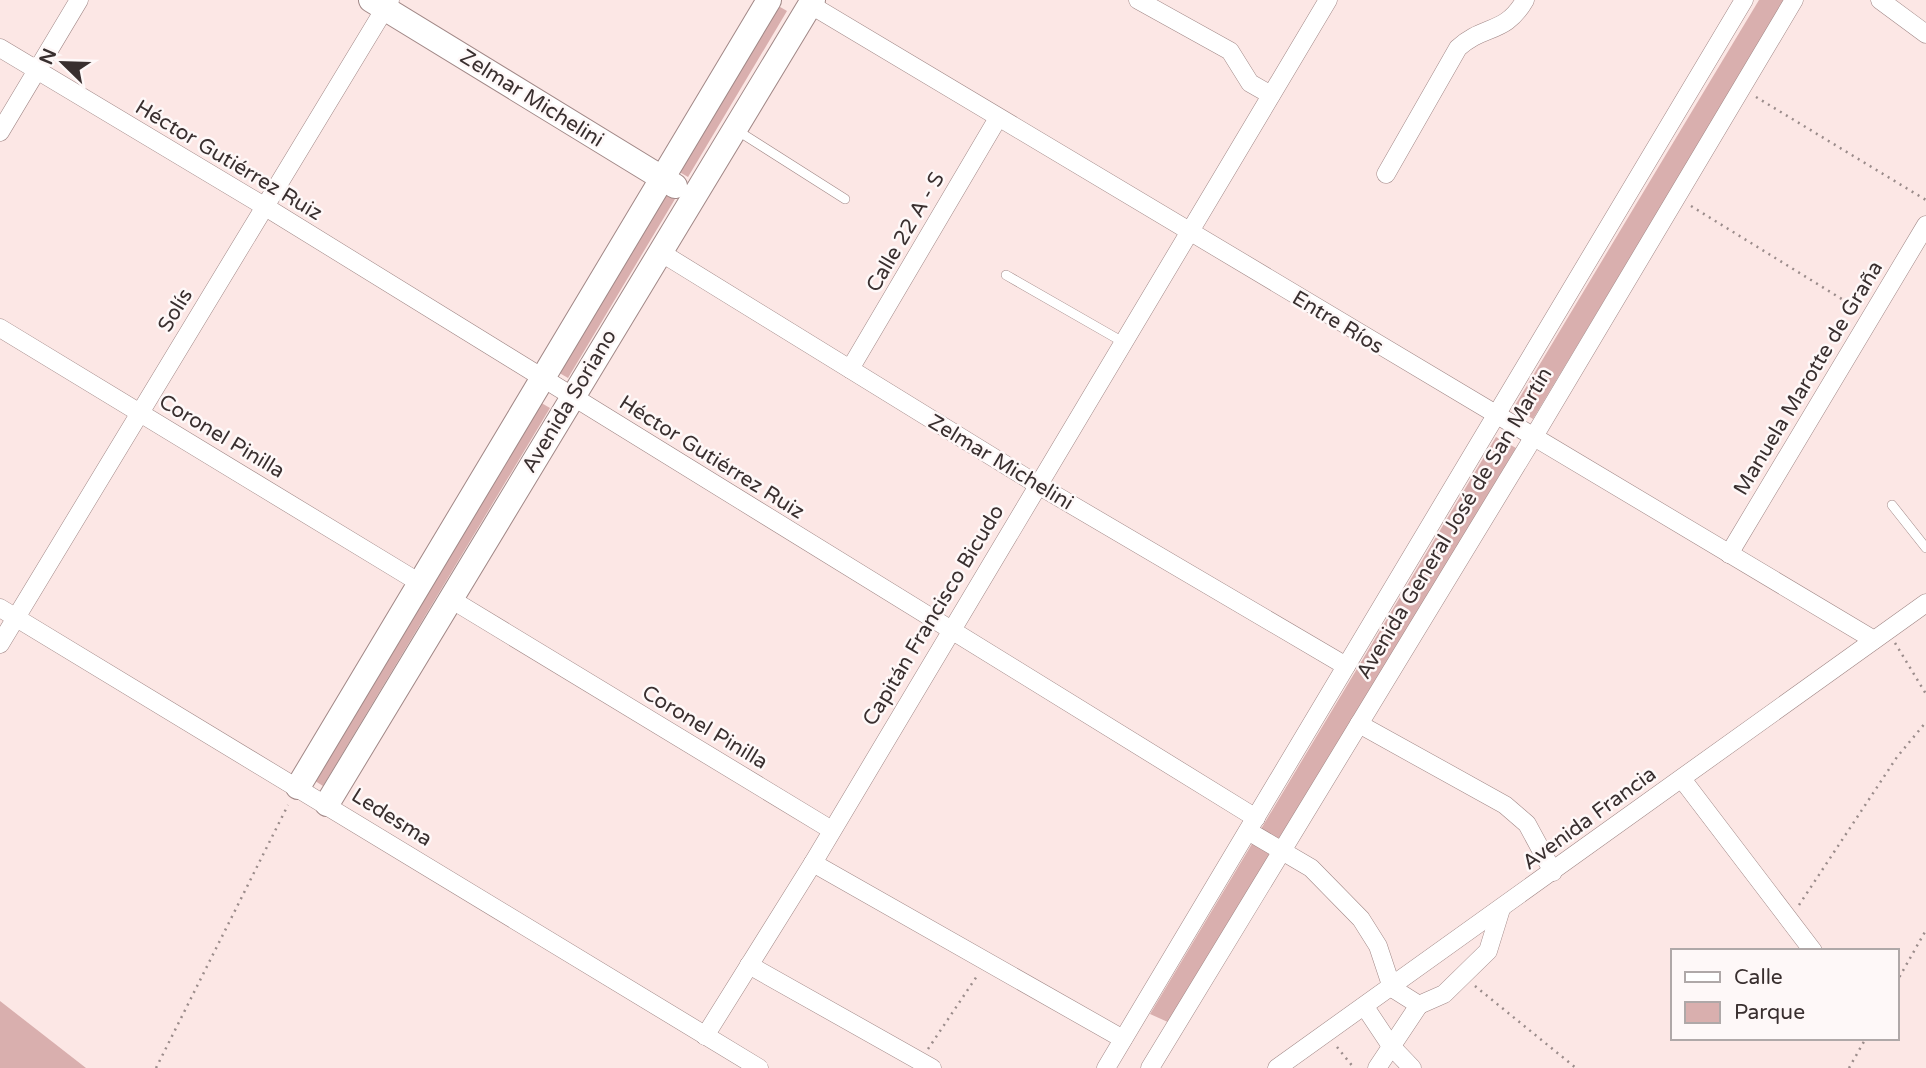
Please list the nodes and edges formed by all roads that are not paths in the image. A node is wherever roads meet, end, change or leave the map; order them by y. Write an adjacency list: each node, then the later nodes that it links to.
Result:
1 (79, 0): 13 (street)
2 (769, 0): 19 (street, Avenida Soriano)
3 (1138, 0): 14 (street)
4 (1525, 0): 18 (street)
5 (1744, 0): 33 (street, Avenida General José de San Martín)
6 (1794, 0): 34 (street, Avenida General José de San Martín)
7 (1880, 0): 11 (street)
8 (809, 2): 15 (street, Entre Ríos); 16 (street, Avenida Soriano)
9 (382, 3): 19 (street, Zelmar Michelini); 22 (street, Solís)
10 (1320, 3): 14 (street, Capitán Francisco Bicudo)
11 (1926, 34)
12 (0, 48): 13 (street, Héctor Gutiérrez Ruiz)
13 (37, 71): 17 (street); 22 (street, Héctor Gutiérrez Ruiz)
14 (1271, 95): 24 (street, Capitán Francisco Bicudo)
15 (998, 118): 24 (street, Entre Ríos); 29 (street, Calle 22 A - S)
16 (733, 128): 20 (street, Avenida Soriano); 21 (lane)
17 (0, 132)
18 (1386, 174)
19 (662, 178): 20 (street, Zelmar Michelini); 30 (street, Avenida Soriano)
20 (692, 197): 25 (street, Avenida Soriano)
21 (845, 199)
22 (264, 206): 30 (street, Héctor Gutiérrez Ruiz); 32 (street, Solís)
23 (1926, 225): 38 (street, Manuela Marotte de Graña)
24 (1188, 233): 28 (street, Capitán Francisco Bicudo); 33 (street, Entre Ríos)
25 (660, 251): 29 (street, Zelmar Michelini); 31 (street, Avenida Soriano)
26 (1006, 275): 28 (lane)
27 (0, 328): 32 (street, Coronel Pinilla)
28 (1123, 342): 35 (street, Capitán Francisco Bicudo)
29 (850, 369): 35 (street, Zelmar Michelini)
30 (542, 378): 31 (street, Héctor Gutiérrez Ruiz); 39 (street, Avenida Soriano)
31 (572, 397): 40 (street, Avenida Soriano); 44 (street, Héctor Gutiérrez Ruiz)
32 (139, 413): 39 (street, Coronel Pinilla); 43 (street, Solís)
33 (1497, 418): 34 (street, Entre Ríos); 47 (street, Avenida General José de San Martín)
34 (1533, 438): 38 (street, Entre Ríos); 48 (street, Avenida General José de San Martín)
35 (1038, 485): 44 (street, Capitán Francisco Bicudo); 47 (street, Zelmar Michelini)
36 (1892, 505): 37 (lane)
37 (1926, 548)
38 (1729, 554): 45 (street, Entre Ríos)
39 (420, 583): 50 (street, Avenida Soriano)
40 (449, 598): 51 (street, Avenida Soriano); 53 (street, Coronel Pinilla)
41 (1926, 603): 45 (street, Avenida Francia)
42 (0, 608): 43 (street, Ledesma)
43 (16, 617): 46 (street, Solís); 50 (street, Ledesma)
44 (951, 631): 52 (street, Héctor Gutiérrez Ruiz); 53 (street, Capitán Francisco Bicudo)
45 (1881, 636): 49 (street, Avenida Francia)
46 (0, 644)
47 (1346, 666): 52 (street, Avenida General José de San Martín)
48 (1359, 724): 54 (street, Avenida General José de San Martín); 56 (street)
49 (1682, 779): 56 (street, Avenida Francia); 58 (street)
50 (298, 787): 51 (street, Ledesma)
51 (327, 804): 63 (street, Ledesma)
52 (1252, 824): 54 (street, Héctor Gutiérrez Ruiz); 64 (street, Avenida General José de San Martín)
53 (830, 829): 55 (street, Capitán Francisco Bicudo)
54 (1282, 849): 60 (street, Héctor Gutiérrez Ruiz); 69 (street, Avenida General José de San Martín)
55 (813, 863): 59 (street, Capitán Francisco Bicudo); 64 (street)
56 (1553, 872): 57 (street, Avenida Francia)
57 (1501, 909): 60 (street, Avenida Francia); 61 (street)
58 (1812, 949)
59 (749, 965): 63 (street, Capitán Francisco Bicudo); 66 (street)
60 (1392, 988): 61 (street); 62 (street, Avenida Francia)
61 (1419, 1006): 65 (street)
62 (1365, 1007): 65 (street); 70 (street, Avenida Francia)
63 (705, 1036): 67 (street, Ledesma)
64 (1123, 1038): 68 (street, Avenida General José de San Martín)
65 (1391, 1046): 71 (street); 72 (street)
66 (926, 1064)
67 (759, 1068)
68 (1106, 1068)
69 (1150, 1068)
70 (1278, 1068)
71 (1377, 1068)
72 (1412, 1068)

